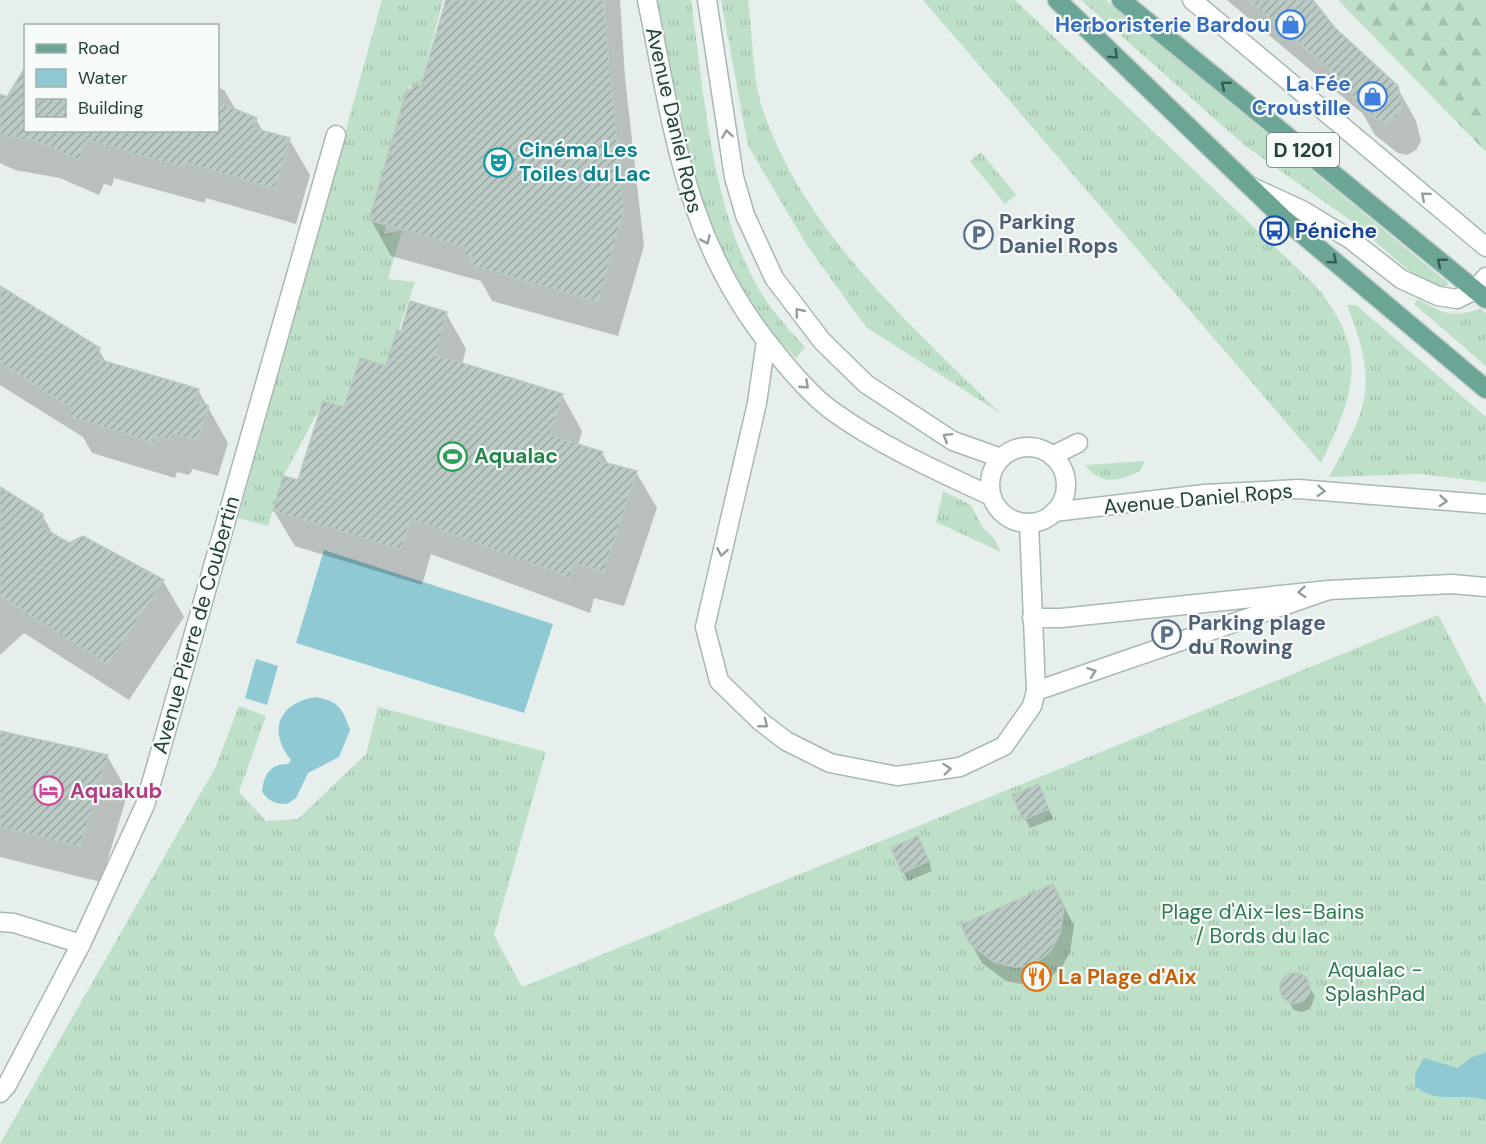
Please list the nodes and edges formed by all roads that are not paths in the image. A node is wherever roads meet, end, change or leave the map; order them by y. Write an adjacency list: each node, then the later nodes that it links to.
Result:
1 (647, 0): 10 (street, Avenue Daniel Rops, one-way to 10)
2 (707, 0): 14 (street, one-way to 2)
3 (1057, 0): 7 (main road, D 1201, one-way to 7)
4 (1121, 0): 9 (main road, D 1201, one-way to 4)
5 (1192, 0): 8 (street, one-way to 5)
6 (336, 135): 24 (street, Avenue Pierre de Coubertin)
7 (1251, 186): 9 (street); 11 (main road, D 1201, one-way to 11)
8 (1486, 247)
9 (1482, 289)
10 (766, 341): 15 (street, Avenue Daniel Rops, one-way to 15); 22 (street, one-way to 22)
11 (1486, 389)
12 (1078, 443): 13 (street)
13 (1052, 456): 14 (street); 17 (street)
14 (1001, 458): 15 (street)
15 (991, 496): 18 (street)
16 (1486, 504): 17 (street, Avenue Daniel Rops, one-way to 16)
17 (1054, 512): 18 (street)
18 (1029, 523): 21 (street)
19 (1486, 586): 20 (street)
20 (1329, 590): 21 (street, one-way to 21); 22 (street, one-way to 20)
21 (1032, 618): 22 (street)
22 (1034, 698)
23 (0, 922): 24 (street)
24 (81, 944): 25 (street, Avenue Pierre de Coubertin)
25 (0, 1093)

